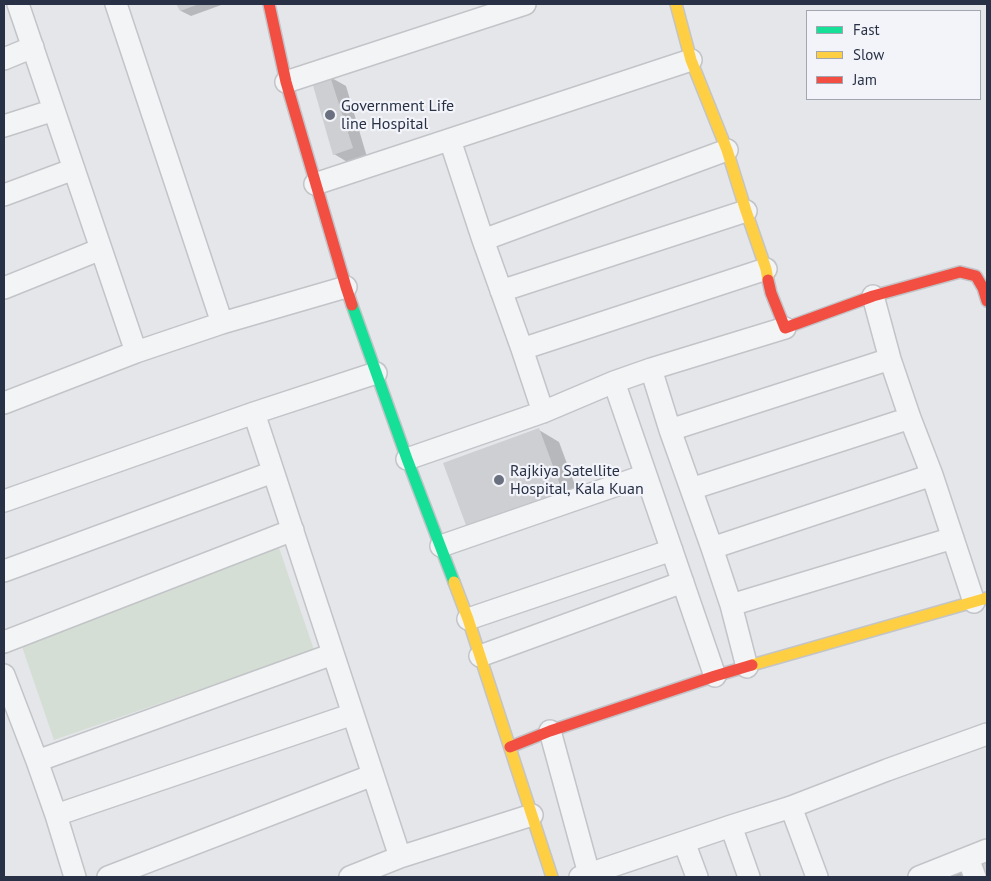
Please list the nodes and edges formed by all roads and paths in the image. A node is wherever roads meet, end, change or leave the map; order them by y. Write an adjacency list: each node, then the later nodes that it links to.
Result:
1 (18, 4): 6 (street)
2 (116, 4): 26 (street)
3 (269, 4): 9 (street)
4 (525, 4): 9 (street)
5 (676, 4): 8 (street)
6 (32, 47): 7 (street); 10 (street)
7 (4, 59)
8 (691, 60): 12 (street); 13 (street)
9 (286, 82): 15 (street)
10 (54, 110): 11 (street); 14 (street)
11 (4, 126)
12 (450, 140): 15 (street); 18 (street)
13 (727, 150): 17 (street); 18 (street)
14 (74, 168): 16 (street); 19 (street)
15 (315, 184): 21 (street)
16 (4, 195)
17 (746, 211): 20 (street); 23 (street)
18 (482, 240): 23 (street)
19 (101, 250): 22 (street); 29 (street)
20 (766, 269): 27 (street); 28 (street)
21 (346, 287): 26 (street); 32 (street)
22 (4, 288)
23 (501, 291): 28 (street)
24 (873, 296): 25 (street); 27 (street); 30 (street)
25 (987, 301)
26 (222, 323): 29 (street)
27 (785, 328): 31 (street)
28 (522, 349): 35 (street)
29 (136, 352): 34 (street)
30 (890, 359): 37 (street); 38 (street)
31 (651, 369): 33 (street); 38 (street)
32 (376, 373): 36 (street); 39 (street)
33 (614, 382): 35 (street); 41 (street)
34 (4, 404)
35 (543, 412): 39 (street)
36 (254, 413): 40 (street); 44 (street)
37 (910, 418): 42 (street); 43 (street)
38 (670, 430): 43 (street)
39 (407, 459): 47 (street)
40 (274, 472): 45 (street); 50 (street)
41 (646, 475): 47 (street); 49 (street)
42 (932, 475): 46 (street); 48 (street)
43 (691, 489): 48 (street)
44 (4, 501)
45 (293, 530): 55 (street); 56 (street)
46 (953, 538): 52 (street); 53 (street)
47 (441, 546): 54 (street)
48 (712, 548): 53 (street)
49 (672, 550): 51 (street); 54 (street)
50 (4, 571)
51 (683, 582): 57 (street); 60 (street)
52 (980, 600): 58 (street)
53 (731, 605): 58 (street)
54 (468, 619): 57 (street)
55 (4, 642)
56 (333, 654): 61 (street); 65 (street)
57 (480, 656): 64 (street)
58 (747, 667): 60 (street)
59 (4, 675): 65 (street)
60 (715, 676): 62 (street)
61 (353, 714): 66 (street); 68 (street)
62 (550, 731): 64 (street); 74 (street)
63 (987, 734): 67 (street)
64 (510, 747): 69 (street)
65 (37, 761): 68 (street)
66 (374, 776): 72 (street); 76 (street)
67 (791, 807): 70 (street); 81 (street)
68 (56, 815): 75 (street)
69 (532, 815): 72 (street); 78 (street)
70 (731, 826): 71 (street); 80 (street)
71 (684, 842): 74 (street); 79 (street)
72 (400, 857): 77 (street)
73 (977, 862): 82 (street)
74 (584, 875)
75 (76, 877)
76 (108, 877)
77 (350, 877)
78 (552, 877)
79 (697, 877)
80 (749, 877)
81 (817, 877)
82 (919, 877)

